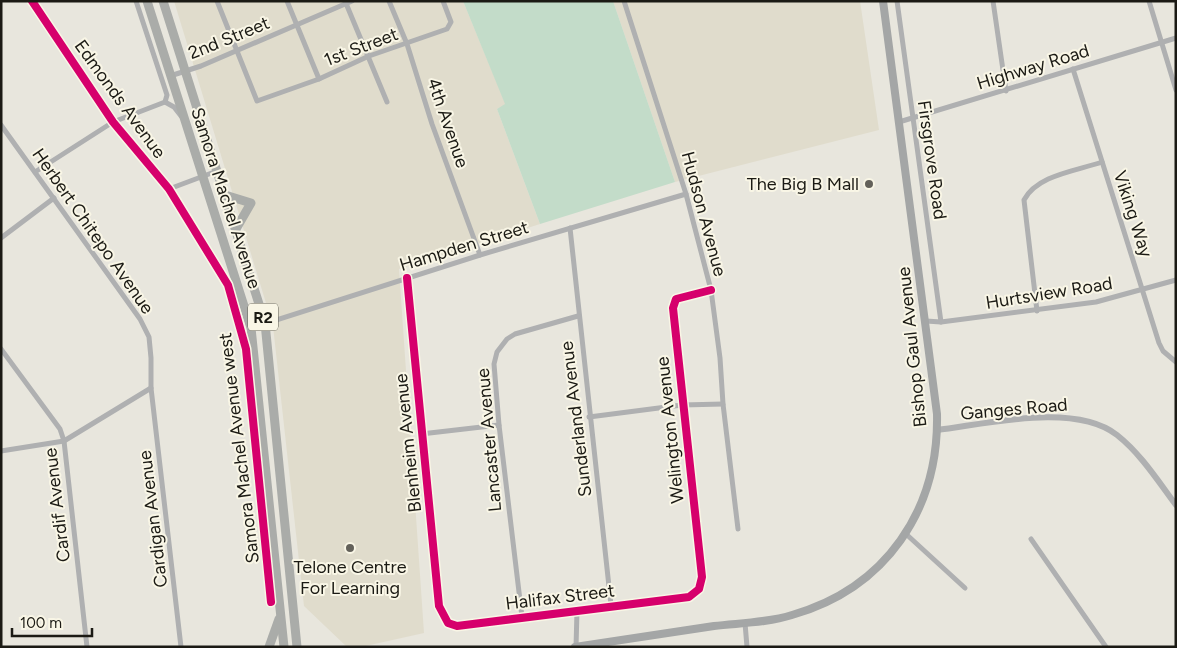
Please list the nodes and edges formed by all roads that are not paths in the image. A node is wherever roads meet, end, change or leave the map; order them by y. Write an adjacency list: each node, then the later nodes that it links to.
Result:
1 (32, 1): 32 (street, Edmonds Avenue)
2 (136, 1): 28 (street)
3 (147, 1): 24 (highway, Samora Machel Avenue / R2)
4 (163, 1): 23 (highway, Samora Machel Avenue / R2)
5 (217, 1): 20 (street)
6 (288, 1): 16 (street)
7 (352, 1): 15 (street, 2nd Street)
8 (389, 1): 19 (street, 4th Avenue)
9 (443, 1): 19 (street, 1st Street)
10 (624, 1): 40 (street, Hudson Avenue)
11 (883, 1): 33 (main road, Bishop Gaul Avenue)
12 (897, 1): 30 (street, Firsgrove Road)
13 (993, 1): 27 (street)
14 (1149, 1): 18 (street)
15 (345, 3): 16 (street, 2nd Street); 21 (street)
16 (296, 26): 20 (street, 2nd Street); 25 (street)
17 (1176, 38): 18 (street, Highway Road)
18 (1160, 42): 22 (street, Highway Road); 26 (street)
19 (407, 44): 21 (street, 1st Street); 47 (street, 4th Avenue)
20 (236, 50): 23 (street, 2nd Street); 25 (street, 1st Street)
21 (369, 56): 25 (street, 1st Street); 29 (street)
22 (1073, 69): 27 (street, Highway Road); 35 (street, Viking Way)
23 (184, 71): 24 (street, 2nd Street); 36 (highway, Samora Machel Avenue / R2)
24 (170, 76): 31 (highway, Samora Machel Avenue / R2)
25 (319, 79)
26 (1176, 90)
27 (1006, 91): 30 (street, Highway Road)
28 (165, 102): 31 (street); 32 (street)
29 (387, 102)
30 (913, 118): 33 (street, Highway Road); 55 (street, Firsgrove Road)
31 (185, 121): 38 (highway, Samora Machel Avenue / R2)
32 (113, 122): 37 (street); 39 (street, Edmonds Avenue)
33 (899, 122): 54 (main road, Bishop Gaul Avenue)
34 (1, 125): 37 (street, Herbert Chitepo Avenue)
35 (1102, 162): 51 (street, Viking Way); 52 (street)
36 (218, 171): 38 (street); 41 (highway, Samora Machel Avenue / R2)
37 (35, 172): 42 (street, Herbert Chitepo Avenue)
38 (202, 175): 39 (street); 57 (highway, Samora Machel Avenue / R2)
39 (169, 189): 43 (street, Edmonds Avenue)
40 (686, 194): 44 (street, Hampden Street); 50 (street, Hudson Avenue)
41 (225, 195): 45 (highway, Samora Machel Avenue / R2); 45 (highway)
42 (54, 198): 46 (street); 60 (street, Herbert Chitepo Avenue)
43 (185, 214): 75 (street, Samora Machel Avenue west)
44 (570, 228): 47 (street, Hampden Street); 53 (street, Sunderland Avenue)
45 (236, 229): 56 (highway, Samora Machel Avenue / R2)
46 (1, 238)
47 (480, 255): 48 (street, Hampden Street)
48 (407, 278): 56 (street, Hampden Street); 66 (street, Blenheim Avenue)
49 (1176, 280): 51 (street, Hurtsview Road)
50 (711, 290): 61 (street, Hudson Avenue); 62 (street, Welington Avenue)
51 (1143, 290): 52 (street, Hurtsview Road); 59 (street, Viking Way)
52 (1038, 311): 55 (street, Hurtsview Road)
53 (578, 316): 63 (street, Sunderland Avenue); 64 (street, Lancaster Avenue)
54 (926, 321): 55 (street, Hurtsview Road); 65 (main road, Bishop Gaul Avenue)
55 (941, 322)
56 (265, 323): 57 (street, Hampden Street); 86 (highway, Samora Machel Avenue / R2)
57 (251, 328): 79 (highway, Samora Machel Avenue / R2)
58 (1, 348): 67 (street, Cardif Avenue)
59 (1176, 362)
60 (151, 388): 67 (street); 83 (street, Cardigan Avenue)
61 (723, 404): 62 (street); 70 (street, Hudson Avenue)
62 (682, 405): 63 (street); 74 (street, Welington Avenue)
63 (590, 417): 76 (street, Sunderland Avenue)
64 (499, 425): 66 (street); 80 (street, Lancaster Avenue)
65 (937, 430): 69 (street, Ganges Road); 71 (main road, Bishop Gaul Avenue)
66 (422, 434): 77 (street, Blenheim Avenue)
67 (64, 441): 68 (street); 82 (street, Cardif Avenue)
68 (1, 450)
69 (1176, 505)
70 (738, 529)
71 (906, 534): 73 (street); 81 (main road, Bishop Gaul Avenue)
72 (1031, 539): 89 (street)
73 (965, 588)
74 (695, 594): 76 (street, Halifax Street)
75 (271, 602)
76 (611, 605): 78 (street, Halifax Street)
77 (440, 606): 80 (street, Halifax Street)
78 (578, 611): 80 (street, Halifax Street); 87 (street)
79 (281, 616): 84 (highway); 85 (highway, Samora Machel Avenue / R2)
80 (522, 617)
81 (745, 623): 87 (main road, Bishop Gaul Avenue); 88 (street)
82 (87, 647)
83 (182, 647)
84 (269, 647)
85 (284, 647)
86 (297, 647)
87 (575, 647)
88 (747, 647)
89 (1106, 647)

